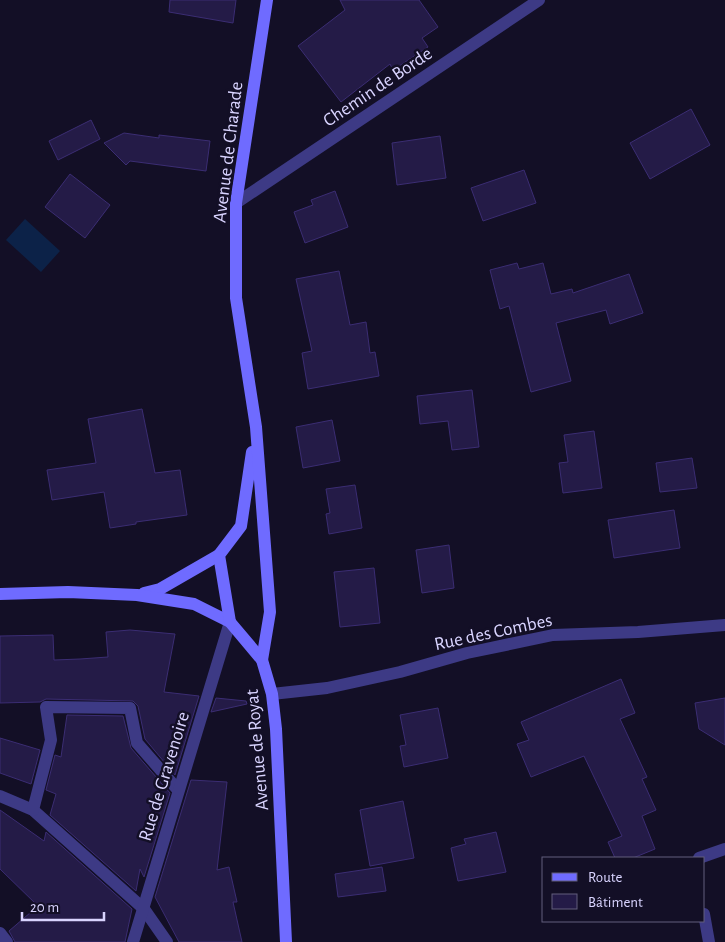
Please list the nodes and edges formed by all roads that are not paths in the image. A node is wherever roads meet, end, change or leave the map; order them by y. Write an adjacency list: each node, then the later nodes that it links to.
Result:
1 (267, 0): 3 (street, Avenue de Charade)
2 (538, 0): 3 (street, Chemin de Borde)
3 (236, 203): 4 (street, Avenue de Charade)
4 (256, 427): 5 (street, Avenue de Charade); 10 (street, Avenue de Charade)
5 (220, 555): 7 (street, Avenue de Charade); 8 (street)
6 (0, 594): 7 (street, Avenue de Royat)
7 (138, 595): 8 (street, Avenue de Royat)
8 (230, 622): 10 (street, Avenue de Royat); 12 (street, Rue de Gravenoire)
9 (725, 625): 11 (street, Rue des Combes)
10 (262, 660): 11 (street, Avenue de Royat)
11 (272, 694): 23 (street, Avenue de Royat)
12 (178, 790): 14 (street); 17 (street, Rue de Gravenoire)
13 (0, 796): 14 (street)
14 (33, 810): 17 (street)
15 (725, 849): 16 (street)
16 (702, 857)
17 (144, 909): 21 (street, Rue de Gravenoire); 22 (street)
18 (705, 920): 24 (street)
19 (0, 934): 20 (street)
20 (7, 942)
21 (133, 942)
22 (167, 942)
23 (286, 942)
24 (709, 942)

